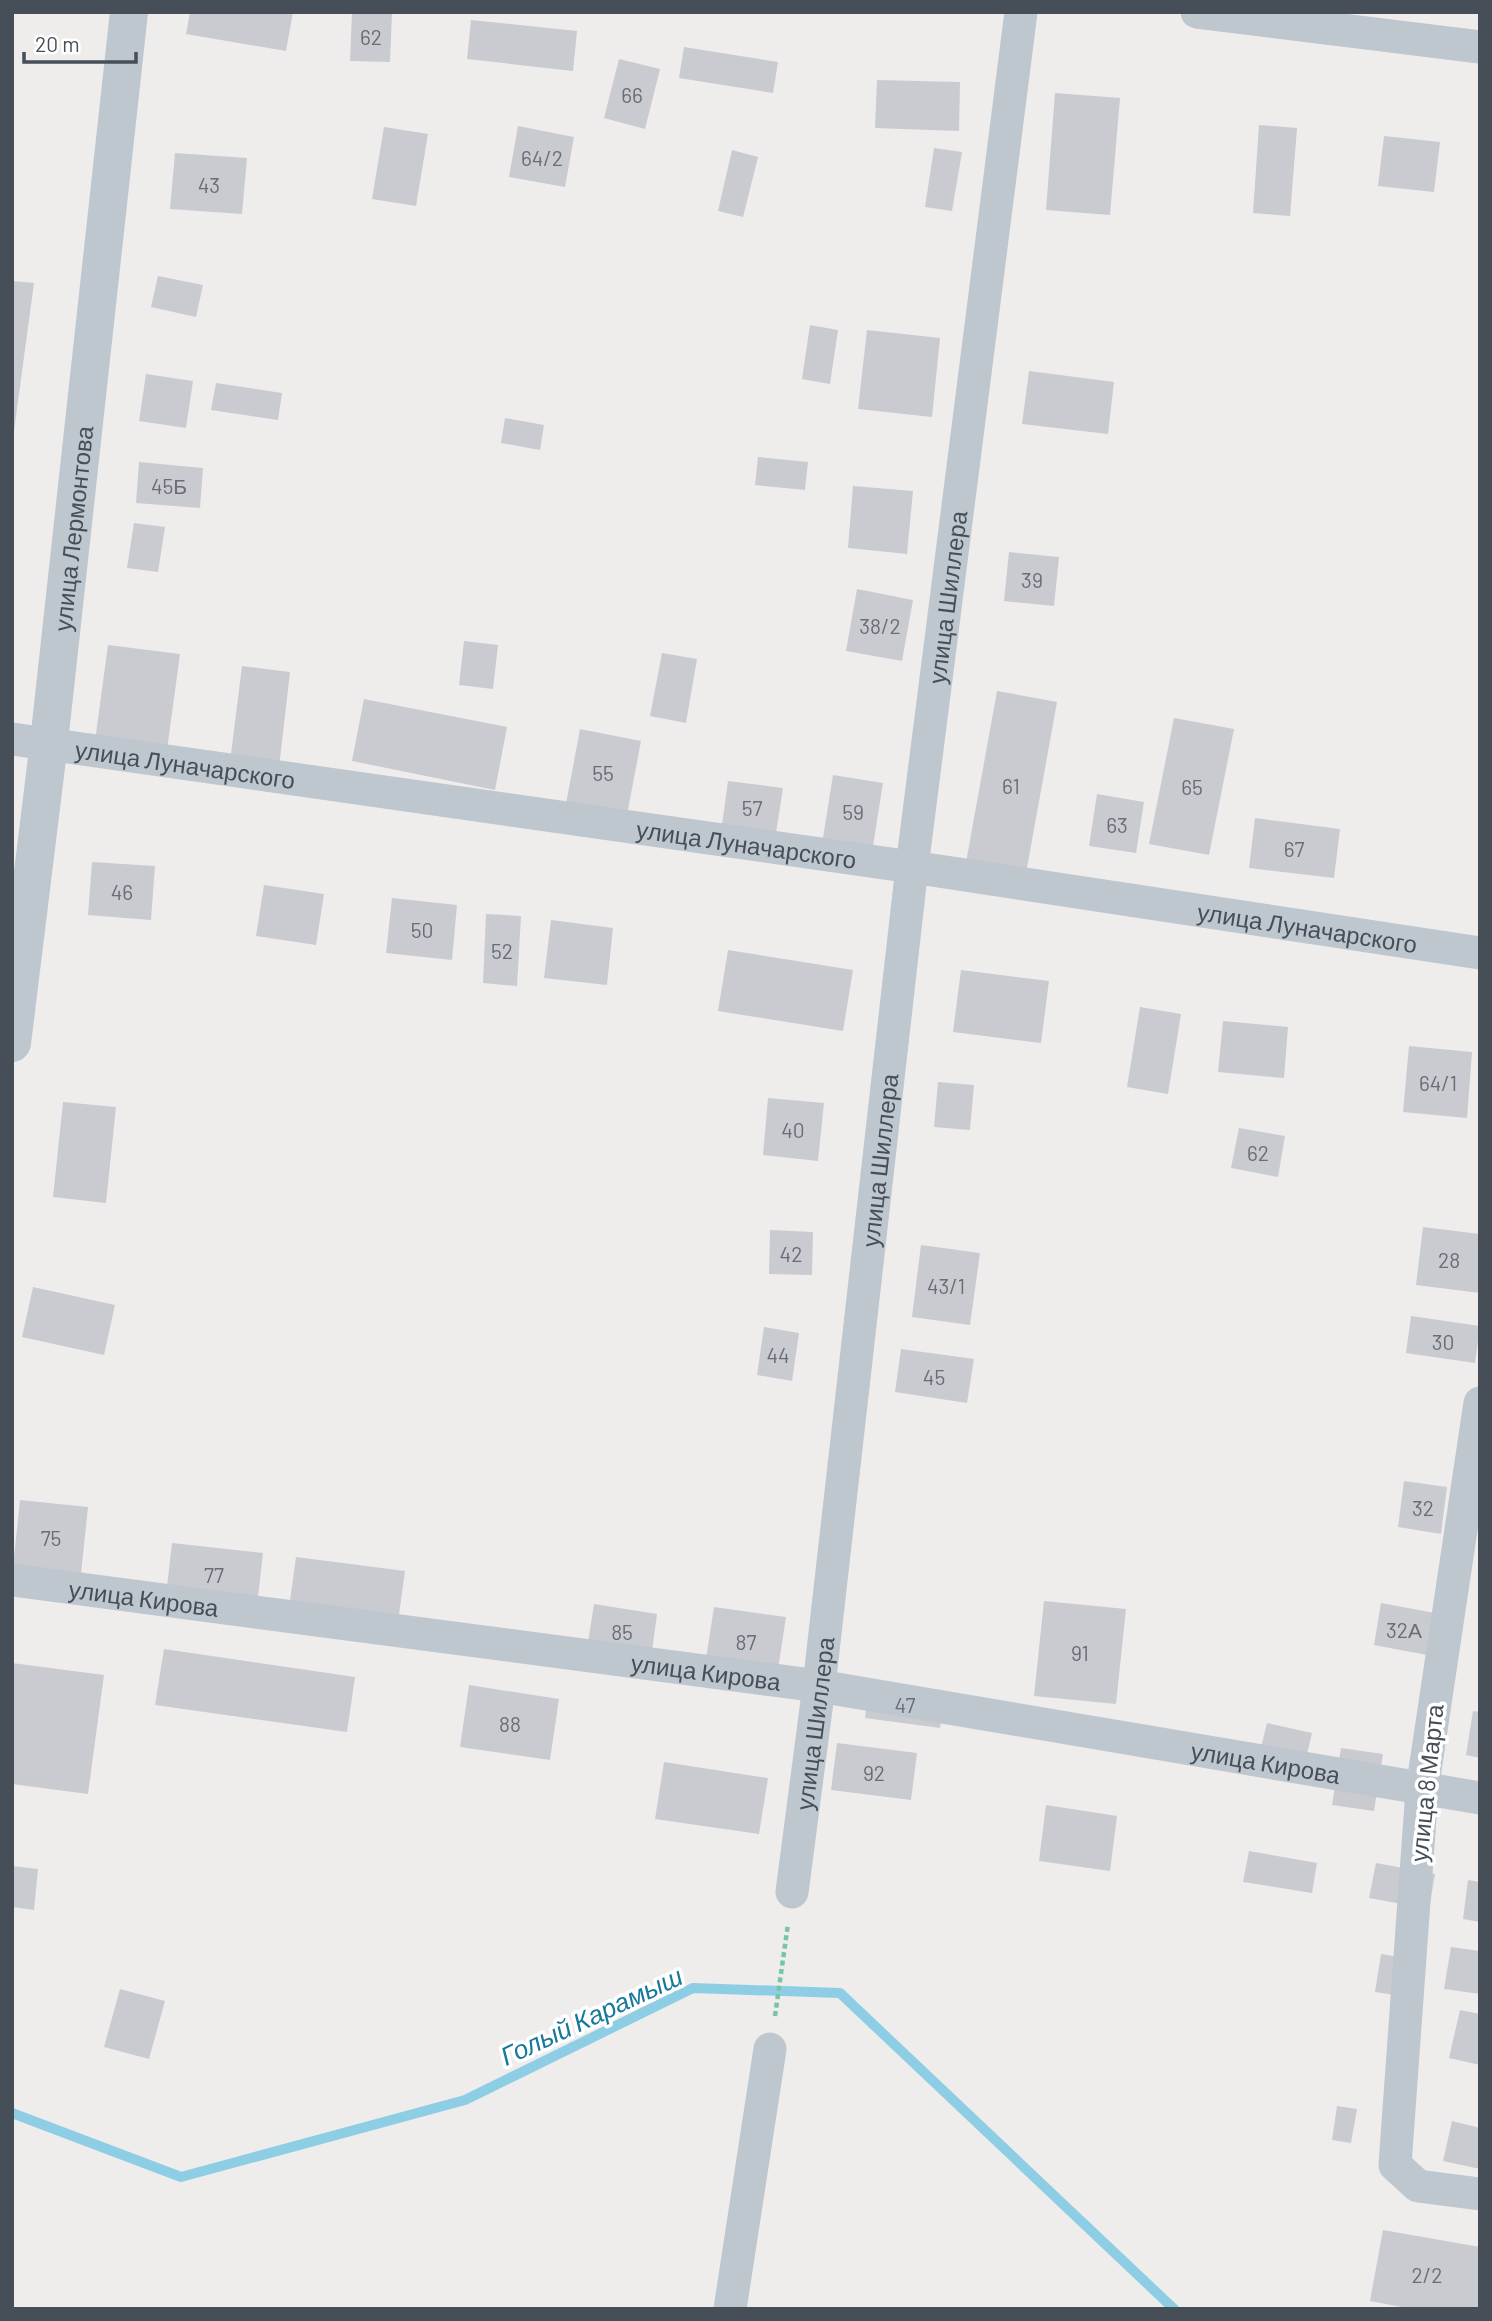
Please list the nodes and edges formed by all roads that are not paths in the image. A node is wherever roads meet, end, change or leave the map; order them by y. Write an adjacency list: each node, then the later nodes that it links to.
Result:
1 (129, 12): 5 (street, улица Лермонтова)
2 (1020, 12): 6 (street, улица Шиллера)
3 (1197, 12): 4 (street)
4 (1480, 47)
5 (31, 741): 6 (street, улица Луначарского); 8 (street, улица Лермонтова)
6 (912, 867): 7 (street, улица Луначарского); 11 (street, улица Шиллера)
7 (1480, 953)
8 (12, 1043)
9 (1480, 1403): 12 (street, улица 8 Марта)
10 (12, 1580): 11 (street, улица Кирова)
11 (819, 1686): 12 (street, улица Кирова); 14 (street, улица Шиллера)
12 (1422, 1790): 13 (street, улица Кирова); 16 (street, улица 8 Марта)
13 (1480, 1798)
14 (792, 1892)
15 (770, 2049): 17 (street)
16 (1480, 2194)
17 (730, 2309)

